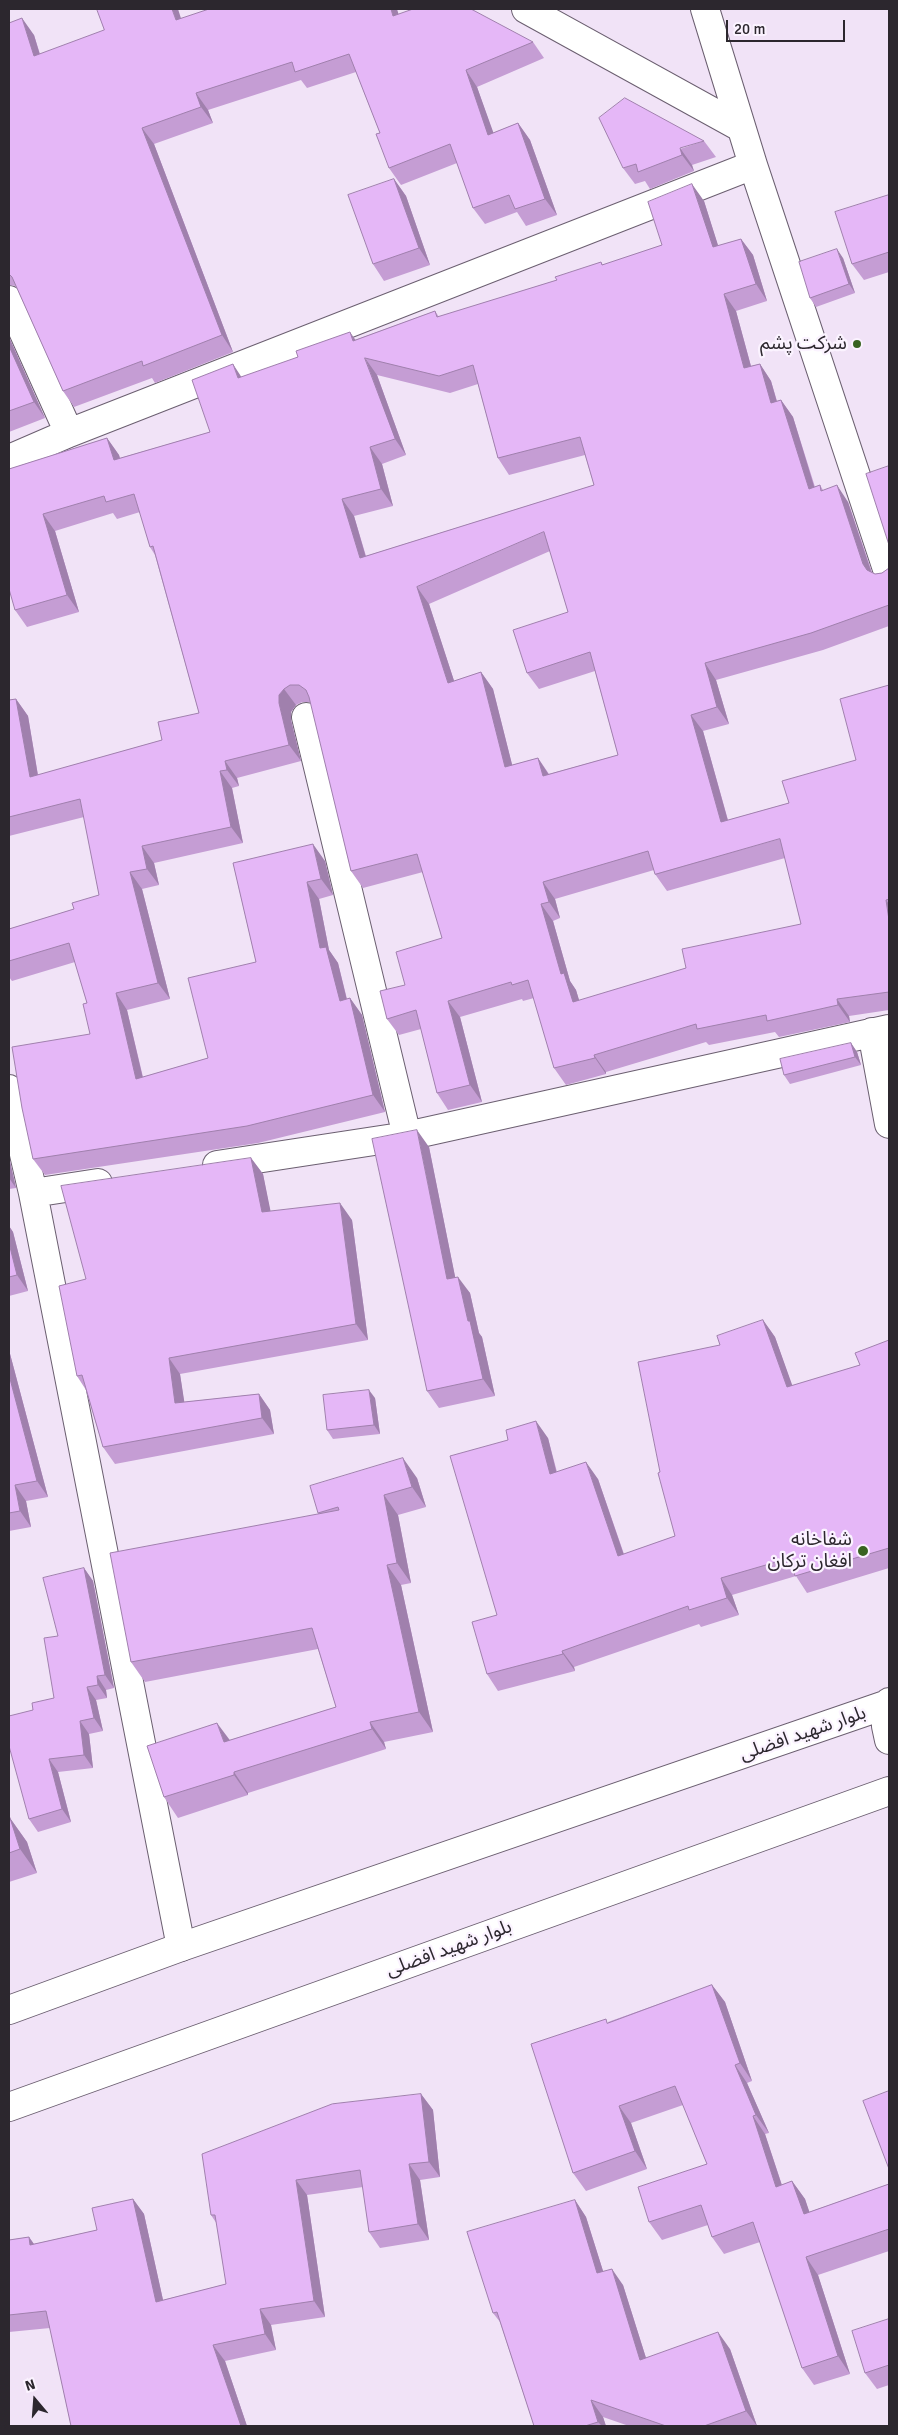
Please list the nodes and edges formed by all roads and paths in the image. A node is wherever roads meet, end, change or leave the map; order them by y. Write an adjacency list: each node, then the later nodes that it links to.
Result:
1 (526, 9): 3 (street)
2 (705, 9): 3 (street)
3 (740, 127): 4 (street)
4 (753, 165): 6 (street); 8 (street)
5 (9, 300): 6 (street)
6 (69, 433): 7 (street)
7 (9, 459)
8 (889, 576)
9 (306, 717): 13 (street)
10 (880, 1030): 12 (street); 13 (street)
11 (9, 1090): 16 (street)
12 (889, 1124)
13 (407, 1136): 14 (street)
14 (190, 1169)
15 (121, 1180): 16 (street)
16 (33, 1193): 20 (street)
17 (889, 1703): 18 (street); 20 (street, بلوار شهید افضلی)
18 (889, 1740)
19 (889, 1791): 22 (street, بلوار شهید افضلی)
20 (181, 1947): 21 (street, بلوار شهید افضلی)
21 (9, 2010)
22 (9, 2107)

